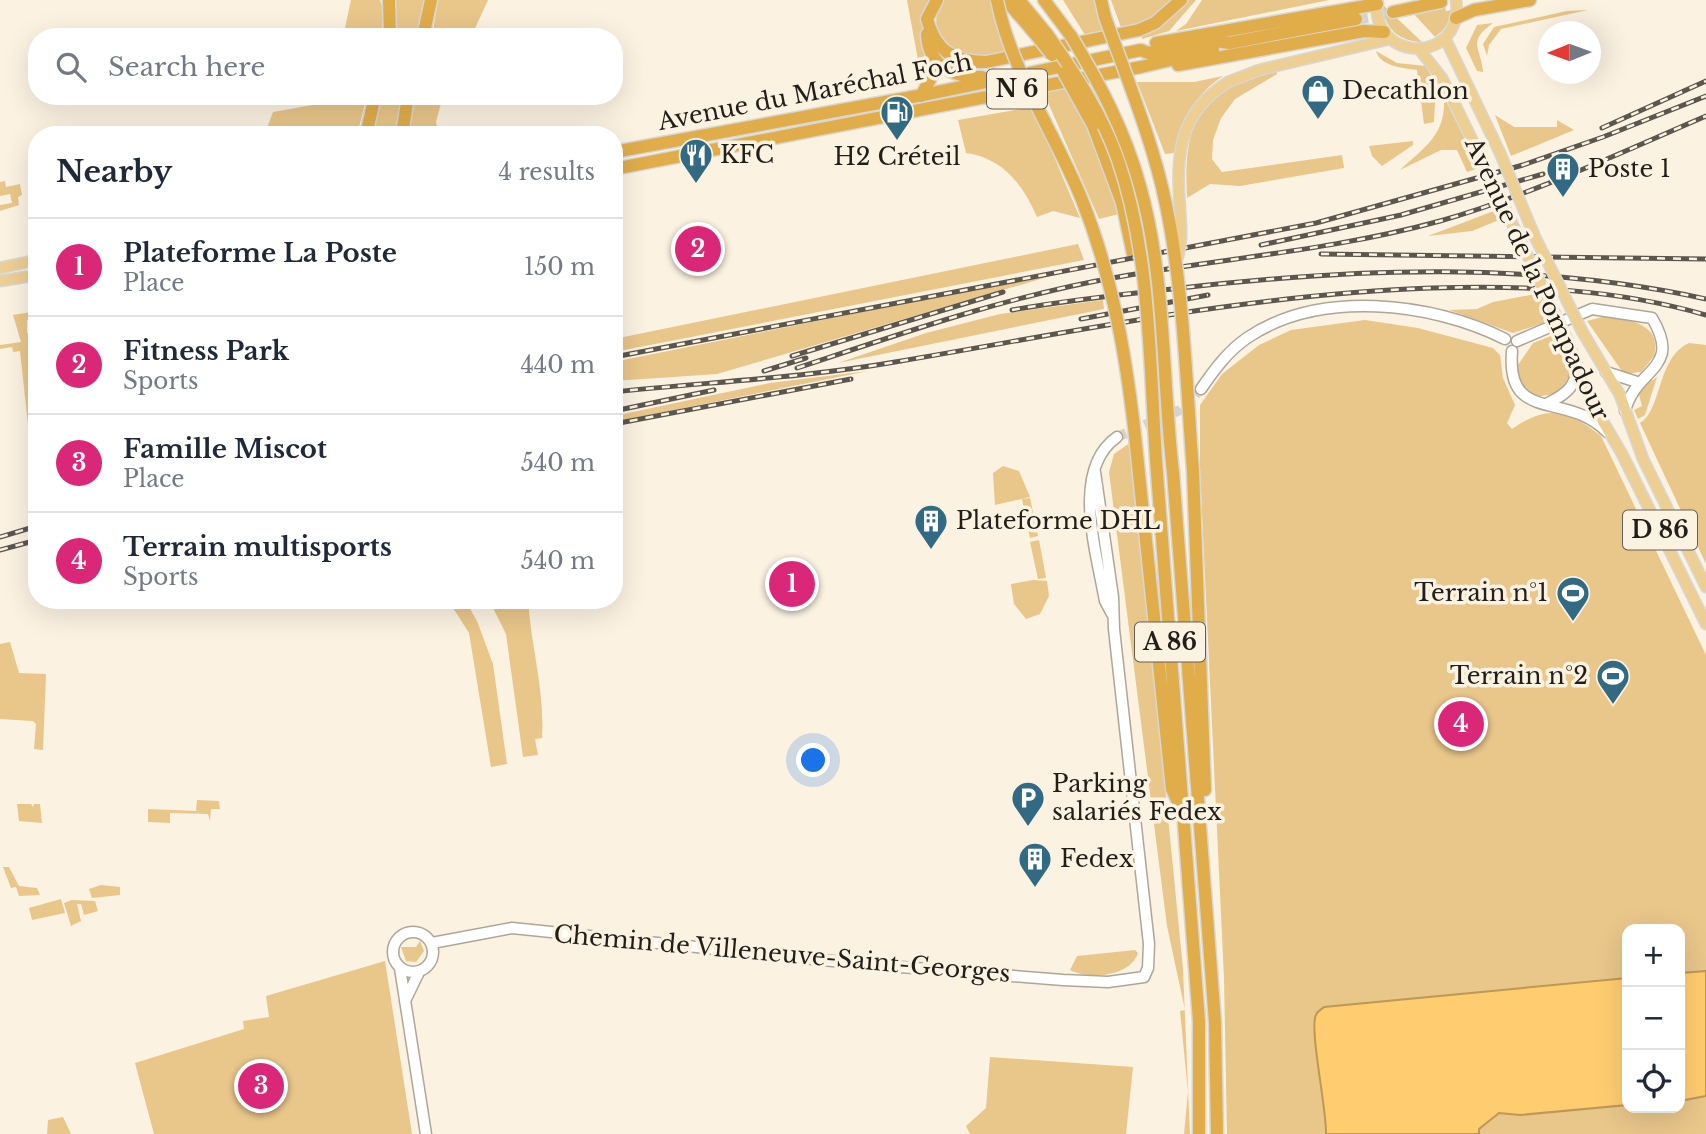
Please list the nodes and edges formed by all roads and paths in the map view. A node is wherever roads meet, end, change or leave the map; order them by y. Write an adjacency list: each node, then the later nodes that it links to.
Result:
1 (389, 0): 19 (highway)
2 (431, 0): 20 (highway)
3 (937, 0): 17 (highway)
4 (997, 0): 56 (highway, bridge)
5 (1006, 0): 21 (highway)
6 (1019, 0): 21 (highway, A 86)
7 (1044, 0): 55 (highway, A 86, bridge)
8 (1101, 0): 39 (highway, bridge)
9 (1181, 0): 17 (highway)
10 (1456, 0): 16 (main road)
11 (1530, 0): 16 (highway)
12 (1376, 1): 14 (highway); 22 (main road)
13 (1441, 2): 15 (highway)
14 (1338, 5): 26 (highway)
15 (1393, 12)
16 (1456, 18): 23 (main road)
17 (928, 19): 27 (highway)
18 (1356, 19): 24 (highway, Avenue du Maréchal Foch / N 6)
19 (390, 28)
20 (425, 28)
21 (1042, 35): 41 (highway, bridge); 41 (highway, A 86, bridge)
22 (1387, 35): 25 (main road); 28 (highway); 39 (main road, bridge)
23 (1445, 38): 25 (main road); 46 (main road, Avenue de la Pompadour / D 86, bridge)
24 (1229, 43): 26 (highway, Avenue du Maréchal Foch / N 6); 28 (highway, Avenue du Maréchal Foch / N 6)
25 (1419, 49): 45 (main road, Avenue de la Pompadour / D 86, bridge)
26 (1141, 50): 29 (highway, Avenue du Maréchal Foch / N 6)
27 (932, 55): 29 (highway); 30 (highway)
28 (1141, 67): 33 (highway, Avenue du Maréchal Foch / N 6)
29 (1004, 76): 30 (highway, Avenue du Maréchal Foch / N 6)
30 (923, 95): 33 (highway); 36 (highway, Avenue du Maréchal Foch / N 6)
31 (373, 105): 34 (highway)
32 (407, 105): 35 (highway)
33 (894, 114): 37 (highway, Avenue du Maréchal Foch / N 6)
34 (368, 126)
35 (403, 126)
36 (623, 150)
37 (623, 167)
38 (28, 262): 40 (main road)
39 (1176, 262): 55 (highway, bridge)
40 (0, 268)
41 (1142, 275): 56 (highway, A 86, bridge)
42 (28, 276): 43 (main road)
43 (0, 281)
44 (1515, 346): 47 (street); 48 (street); 49 (street)
45 (1575, 357): 49 (street); 52 (main road, Avenue de la Pompadour / D 86)
46 (1606, 372): 47 (street); 50 (main road, Avenue de la Pompadour / D 86)
47 (1637, 382): 50 (street)
48 (1200, 389)
49 (1546, 404): 52 (street)
50 (1625, 411): 53 (main road, Avenue de la Pompadour / D 86)
51 (1117, 437): 57 (street, Chemin de Villeneuve-Saint-Georges)
52 (1611, 437): 54 (main road, Avenue de la Pompadour / D 86)
53 (1706, 587)
54 (1706, 624)
55 (1199, 810): 63 (highway, A 86)
56 (1183, 812): 62 (highway, A 86)
57 (432, 943): 58 (street); 59 (street)
58 (400, 968): 59 (street); 60 (street)
59 (419, 972): 60 (street)
60 (405, 1001): 61 (street)
61 (426, 1134)
62 (1199, 1134)
63 (1217, 1134)

